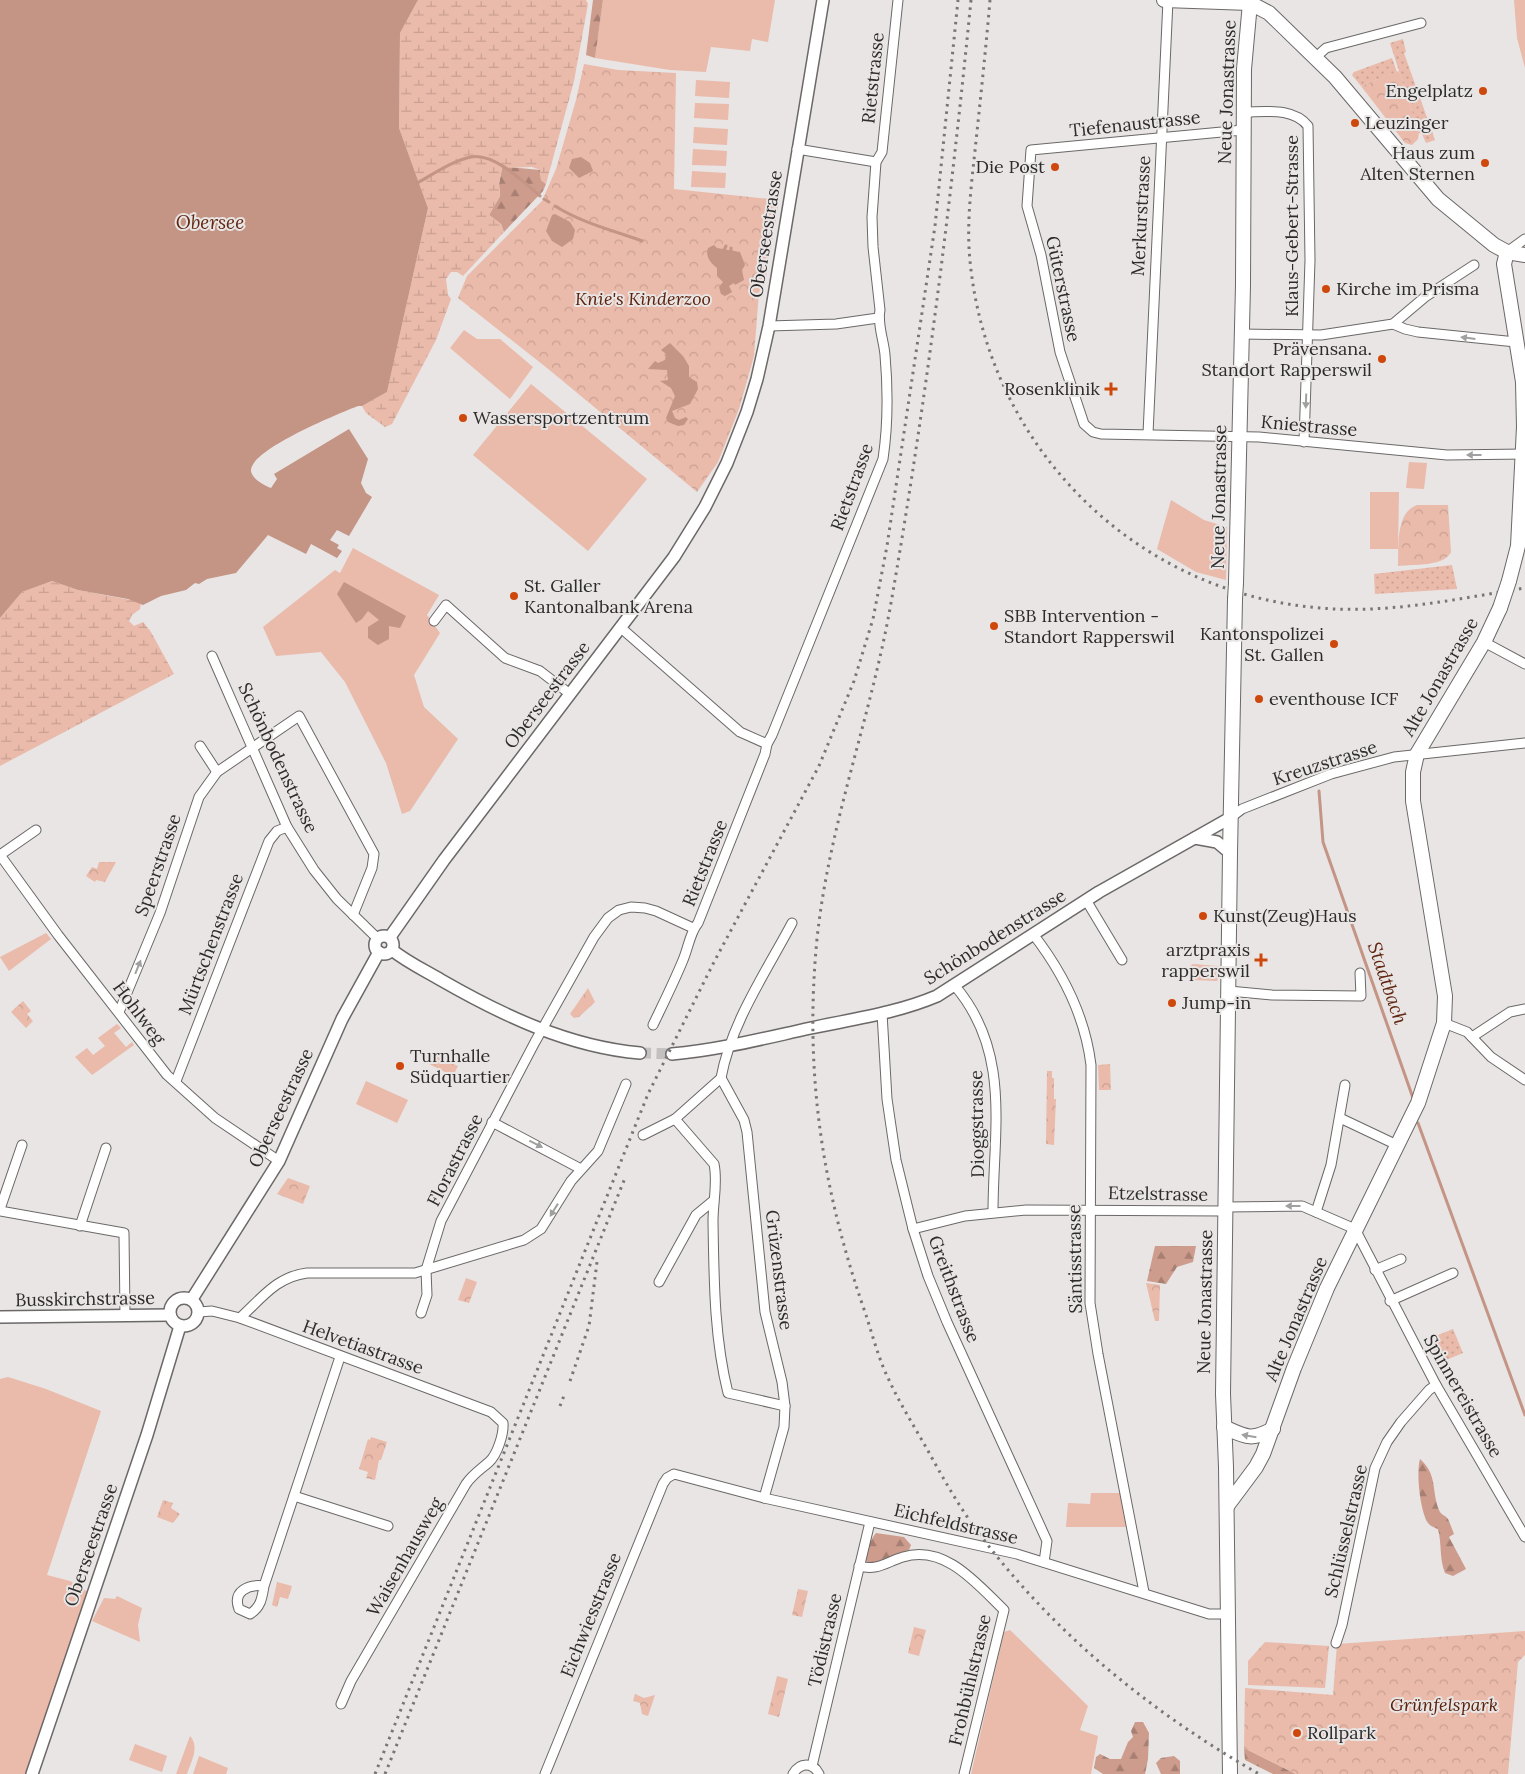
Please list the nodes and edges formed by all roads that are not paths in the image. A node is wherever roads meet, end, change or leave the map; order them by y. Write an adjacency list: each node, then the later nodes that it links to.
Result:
1 (823, 0): 10 (street, Oberseestrasse)
2 (898, 0): 12 (street, Rietstrasse)
3 (1166, 0): 4 (main road); 9 (street, Merkurstrasse)
4 (1249, 2): 6 (main road); 7 (main road, Neue Jonastrasse)
5 (1421, 23): 6 (street)
6 (1315, 58): 14 (main road)
7 (1244, 112): 8 (main road, Neue Jonastrasse); 21 (street, Klaus-Gebert-Strasse)
8 (1243, 130): 9 (street, Tiefenaustrasse); 20 (main road, Neue Jonastrasse)
9 (1161, 138): 11 (street, Tiefenaustrasse); 24 (street, Merkurstrasse)
10 (797, 148): 12 (street, Oberseestrasse); 19 (street, Oberseestrasse)
11 (1031, 150): 23 (street, Güterstrasse)
12 (876, 162): 17 (street, Rietstrasse)
13 (1525, 239): 14 (street)
14 (1507, 252): 15 (main road); 22 (main road, Alte Jonastrasse)
15 (1525, 255)
16 (1474, 265): 18 (street)
17 (878, 318): 19 (street); 36 (street, Rietstrasse)
18 (1393, 324): 21 (street); 22 (street, one-way to 18)
19 (769, 326): 30 (street, Oberseestrasse)
20 (1241, 334): 21 (street); 25 (main road, Neue Jonastrasse)
21 (1307, 334): 26 (street, one-way to 26)
22 (1516, 342): 27 (main road, Alte Jonastrasse)
23 (1090, 430): 24 (street, Kniestrasse)
24 (1148, 434): 25 (street, Kniestrasse)
25 (1238, 436): 26 (street, Kniestrasse); 41 (main road, Neue Jonastrasse, bridge)
26 (1304, 442): 27 (street, Kniestrasse, one-way to 26)
27 (1524, 454): 28 (main road, Alte Jonastrasse)
28 (1520, 562): 31 (main road, Alte Jonastrasse, bridge)
29 (434, 621): 34 (street)
30 (620, 627): 34 (street, Oberseestrasse); 36 (street)
31 (1484, 642): 33 (street); 39 (main road, Alte Jonastrasse)
32 (212, 656): 38 (street, Schönbodenstrasse)
33 (1525, 664)
34 (570, 694): 52 (street, Oberseestrasse)
35 (1525, 743): 39 (street, Kreuzstrasse)
36 (766, 744): 50 (street, Rietstrasse)
37 (200, 746): 40 (street)
38 (253, 747): 40 (street, Speerstrasse); 42 (street, Schönbodenstrasse); 48 (street, Speerstrasse)
39 (1417, 754): 41 (street, Kreuzstrasse); 63 (main road, Alte Jonastrasse)
40 (217, 772): 61 (street, Speerstrasse, one-way to 40)
41 (1230, 818): 44 (street, Schönbodenstrasse); 45 (main road, Neue Jonastrasse)
42 (287, 827): 48 (street, Schönbodenstrasse); 72 (street, Mürtschenstrasse)
43 (36, 830): 46 (street)
44 (1195, 838): 45 (street); 47 (street, Schönbodenstrasse)
45 (1230, 853): 59 (main road, Neue Jonastrasse)
46 (0, 855): 61 (street, Hohlweg)
47 (1086, 900): 51 (street, Schönbodenstrasse); 56 (street)
48 (353, 916): 53 (street, Schönbodenstrasse)
49 (792, 923): 67 (street)
50 (693, 928): 64 (street, Rietstrasse); 65 (street, Rietstrasse)
51 (1033, 934): 58 (street, Schönbodenstrasse); 85 (street, Säntisstrasse)
52 (390, 937): 53 (street); 54 (street)
53 (377, 938): 55 (street)
54 (392, 950): 55 (street); 65 (street)
55 (379, 952): 82 (street, Oberseestrasse)
56 (1122, 960)
57 (1360, 973): 59 (street)
58 (955, 986): 62 (street, Schönbodenstrasse); 88 (street, Dioggstrasse)
59 (1229, 991): 86 (main road, Neue Jonastrasse)
60 (1525, 1009): 66 (street)
61 (118, 1012): 72 (street, Hohlweg)
62 (882, 1013): 67 (street, Schönbodenstrasse); 91 (street, Greithstrasse)
63 (1444, 1023): 66 (street); 80 (main road, Alte Jonastrasse)
64 (653, 1026)
65 (542, 1030): 68 (street); 77 (street, Florastrasse)
66 (1472, 1037): 71 (street)
67 (730, 1045): 69 (street, Schönbodenstrasse); 70 (street)
68 (640, 1053)
69 (672, 1054)
70 (721, 1078): 76 (street); 109 (street, Grüzenstrasse)
71 (1525, 1080)
72 (176, 1081): 82 (street, Hohlweg)
73 (626, 1084): 83 (street)
74 (1345, 1085): 75 (street)
75 (1340, 1118): 80 (street); 89 (street)
76 (675, 1119): 78 (street); 84 (street)
77 (492, 1122): 83 (street, one-way to 83); 94 (street, Florastrasse)
78 (643, 1134)
79 (22, 1145): 87 (street)
80 (1397, 1145): 92 (main road, Alte Jonastrasse)
81 (106, 1148): 90 (street)
82 (279, 1162): 98 (street, Oberseestrasse)
83 (581, 1169): 94 (street, one-way to 94)
84 (713, 1201): 97 (street); 109 (street)
85 (1090, 1209): 86 (street, Etzelstrasse); 88 (street, Etzelstrasse); 123 (street, Säntisstrasse)
86 (1226, 1209): 89 (street, Etzelstrasse, one-way to 86); 110 (main road, Neue Jonastrasse)
87 (0, 1210): 90 (street)
88 (993, 1212): 91 (street, Etzelstrasse)
89 (1316, 1212): 92 (street, Etzelstrasse)
90 (80, 1226): 102 (street)
91 (913, 1229): 120 (street, Greithstrasse)
92 (1355, 1229): 95 (street, Spinnereistrasse); 111 (main road, Alte Jonastrasse)
93 (1401, 1259): 95 (street)
94 (426, 1270): 101 (street, Florastrasse); 105 (street)
95 (1375, 1270): 99 (street, Spinnereistrasse)
96 (1453, 1273): 99 (street)
97 (659, 1282)
98 (192, 1299): 100 (street); 103 (street)
99 (1390, 1301): 108 (street, Spinnereistrasse)
100 (199, 1312): 105 (street, Helvetiastrasse); 106 (street)
101 (421, 1312)
102 (125, 1315): 103 (street, Busskirchstrasse); 104 (street, Busskirchstrasse)
103 (170, 1315): 106 (street)
104 (0, 1318)
105 (240, 1318): 107 (street, Helvetiastrasse)
106 (180, 1326): 128 (street, Oberseestrasse)
107 (340, 1357): 112 (street, Helvetiastrasse); 114 (street)
108 (1436, 1385): 119 (street, Spinnereistrasse); 125 (street, Schlüsselstrasse)
109 (785, 1406): 115 (street, Grüzenstrasse)
110 (1224, 1428): 111 (main road, one-way to 110); 116 (main road, Neue Jonastrasse)
111 (1273, 1429): 116 (main road, Alte Jonastrasse)
112 (504, 1432): 126 (street, Waisenhausweg)
113 (674, 1474): 115 (street, Eichfeldstrasse); 129 (street, Eichwiesstrasse)
114 (294, 1496): 118 (street); 122 (street)
115 (764, 1498): 117 (street, Eichfeldstrasse)
116 (1227, 1506): 124 (main road, Neue Jonastrasse)
117 (870, 1522): 120 (street, Eichfeldstrasse); 121 (street, Tödistrasse)
118 (388, 1526)
119 (1525, 1537)
120 (1044, 1562): 123 (street, Eichfeldstrasse)
121 (859, 1566): 127 (street, Tödistrasse); 132 (street, Frohbühlstrasse)
122 (264, 1586)
123 (1144, 1592): 124 (street, Eichfeldstrasse)
124 (1227, 1614): 133 (main road, Neue Jonastrasse)
125 (1336, 1643)
126 (341, 1704)
127 (812, 1766): 130 (street); 131 (street)
128 (32, 1774)
129 (544, 1774)
130 (794, 1774)
131 (820, 1774)
132 (964, 1774)
133 (1230, 1774)

